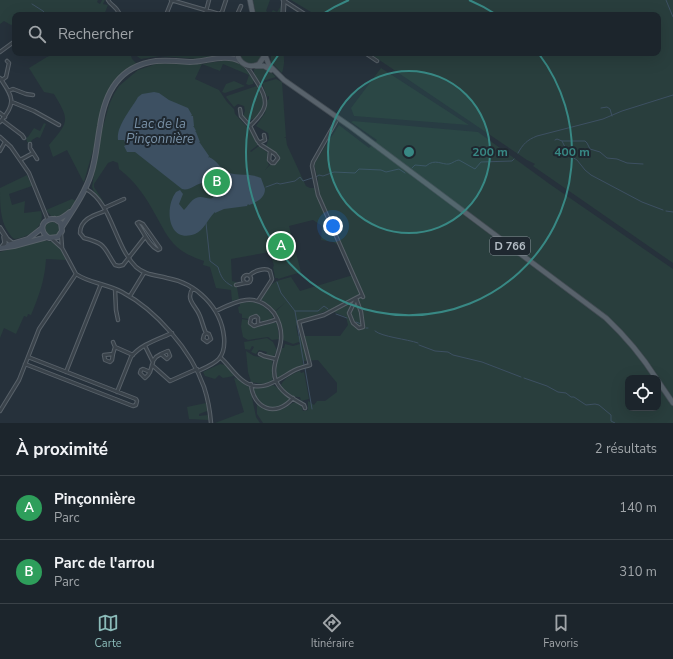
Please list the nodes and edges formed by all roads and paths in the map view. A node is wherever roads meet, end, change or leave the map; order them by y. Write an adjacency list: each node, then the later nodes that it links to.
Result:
1 (108, 0): 9 (street)
2 (171, 0): 8 (street); 10 (street)
3 (210, 0): 8 (street)
4 (226, 0): 12 (street)
5 (250, 0): 14 (main road)
6 (284, 0): 15 (street); 16 (street)
7 (241, 6): 13 (street)
8 (206, 10): 11 (street)
9 (118, 12)
10 (167, 12)
11 (213, 12)
12 (221, 12)
13 (239, 12)
14 (252, 12)
15 (283, 12)
16 (302, 12)
17 (12, 43): 18 (street)
18 (0, 52)
19 (224, 56): 24 (main road)
20 (238, 56): 27 (main road)
21 (265, 56): 28 (main road)
22 (266, 56): 29 (main road, D 766)
23 (370, 56): 26 (street)
24 (219, 58): 27 (main road); 53 (main road)
25 (7, 61): 30 (street)
26 (377, 61)
27 (242, 63): 28 (main road); 31 (street)
28 (255, 66): 29 (main road, D 766); 31 (street)
29 (276, 73): 38 (main road, D 766)
30 (1, 79): 32 (street)
31 (255, 79): 41 (street)
32 (8, 91): 33 (street); 34 (street)
33 (33, 95)
34 (12, 102): 37 (street); 40 (street)
35 (240, 109): 41 (street)
36 (0, 113): 37 (street)
37 (5, 117): 39 (street)
38 (338, 118): 80 (street); 104 (main road, D 766)
39 (1, 121): 44 (street)
40 (60, 125)
41 (250, 126): 46 (street)
42 (264, 135): 46 (street)
43 (0, 137): 45 (street)
44 (24, 138)
45 (5, 142): 48 (street); 52 (street)
46 (259, 143): 49 (street)
47 (30, 144): 50 (street)
48 (0, 151)
49 (270, 151): 49 (street)
50 (33, 152): 51 (street); 52 (street)
51 (37, 159)
52 (20, 160): 58 (street)
53 (86, 189): 55 (street); 56 (main road)
54 (124, 199): 55 (street)
55 (104, 209): 70 (street); 70 (street)
56 (72, 211): 57 (main road); 60 (main road)
57 (55, 219): 58 (main road); 60 (main road)
58 (48, 220): 59 (main road)
59 (42, 227): 64 (main road); 67 (main road)
60 (62, 227): 63 (main road)
61 (1, 229): 67 (street); 68 (street)
62 (149, 233): 65 (street); 65 (street); 65 (street)
63 (61, 234): 66 (main road); 69 (street)
64 (47, 237): 66 (main road); 68 (main road)
65 (144, 237): 70 (street)
66 (52, 239): 69 (street)
67 (12, 243): 68 (main road)
68 (3, 247)
69 (62, 248): 72 (street)
70 (129, 258): 71 (street)
71 (144, 273): 77 (street); 79 (street)
72 (76, 274): 75 (street); 95 (street)
73 (250, 275): 74 (street); 74 (street); 81 (street)
74 (246, 282): 76 (street)
75 (101, 284): 78 (street); 102 (street)
76 (236, 285)
77 (194, 288): 82 (street); 87 (street)
78 (115, 289): 79 (street); 84 (street)
79 (130, 297): 86 (street)
80 (356, 298): 80 (street); 106 (street)
81 (258, 301): 82 (street); 83 (street)
82 (216, 312): 96 (street)
83 (277, 319): 85 (street); 97 (street)
84 (118, 320)
85 (258, 323)
86 (172, 333): 89 (street); 101 (street)
87 (206, 333)
88 (113, 342): 90 (street)
89 (145, 346): 94 (street); 98 (street)
90 (115, 347): 91 (street); 94 (street)
91 (113, 354)
92 (161, 354): 98 (street)
93 (260, 354): 97 (street)
94 (133, 355): 110 (street)
95 (28, 357): 99 (street); 102 (street)
96 (221, 358): 101 (street); 107 (street)
97 (276, 359): 106 (street)
98 (153, 361): 100 (street)
99 (25, 364): 108 (street); 114 (street)
100 (152, 365): 101 (street); 103 (street)
101 (197, 370): 115 (street)
102 (66, 372): 105 (street)
103 (150, 372)
104 (654, 375)
105 (83, 379): 108 (street); 110 (street)
106 (277, 382): 107 (street); 111 (street)
107 (250, 384): 111 (street)
108 (80, 385): 110 (street)
109 (661, 385): 112 (main road)
110 (117, 392)
111 (294, 398): 113 (street)
112 (673, 403)
113 (305, 408)
114 (0, 410)
115 (211, 423)

